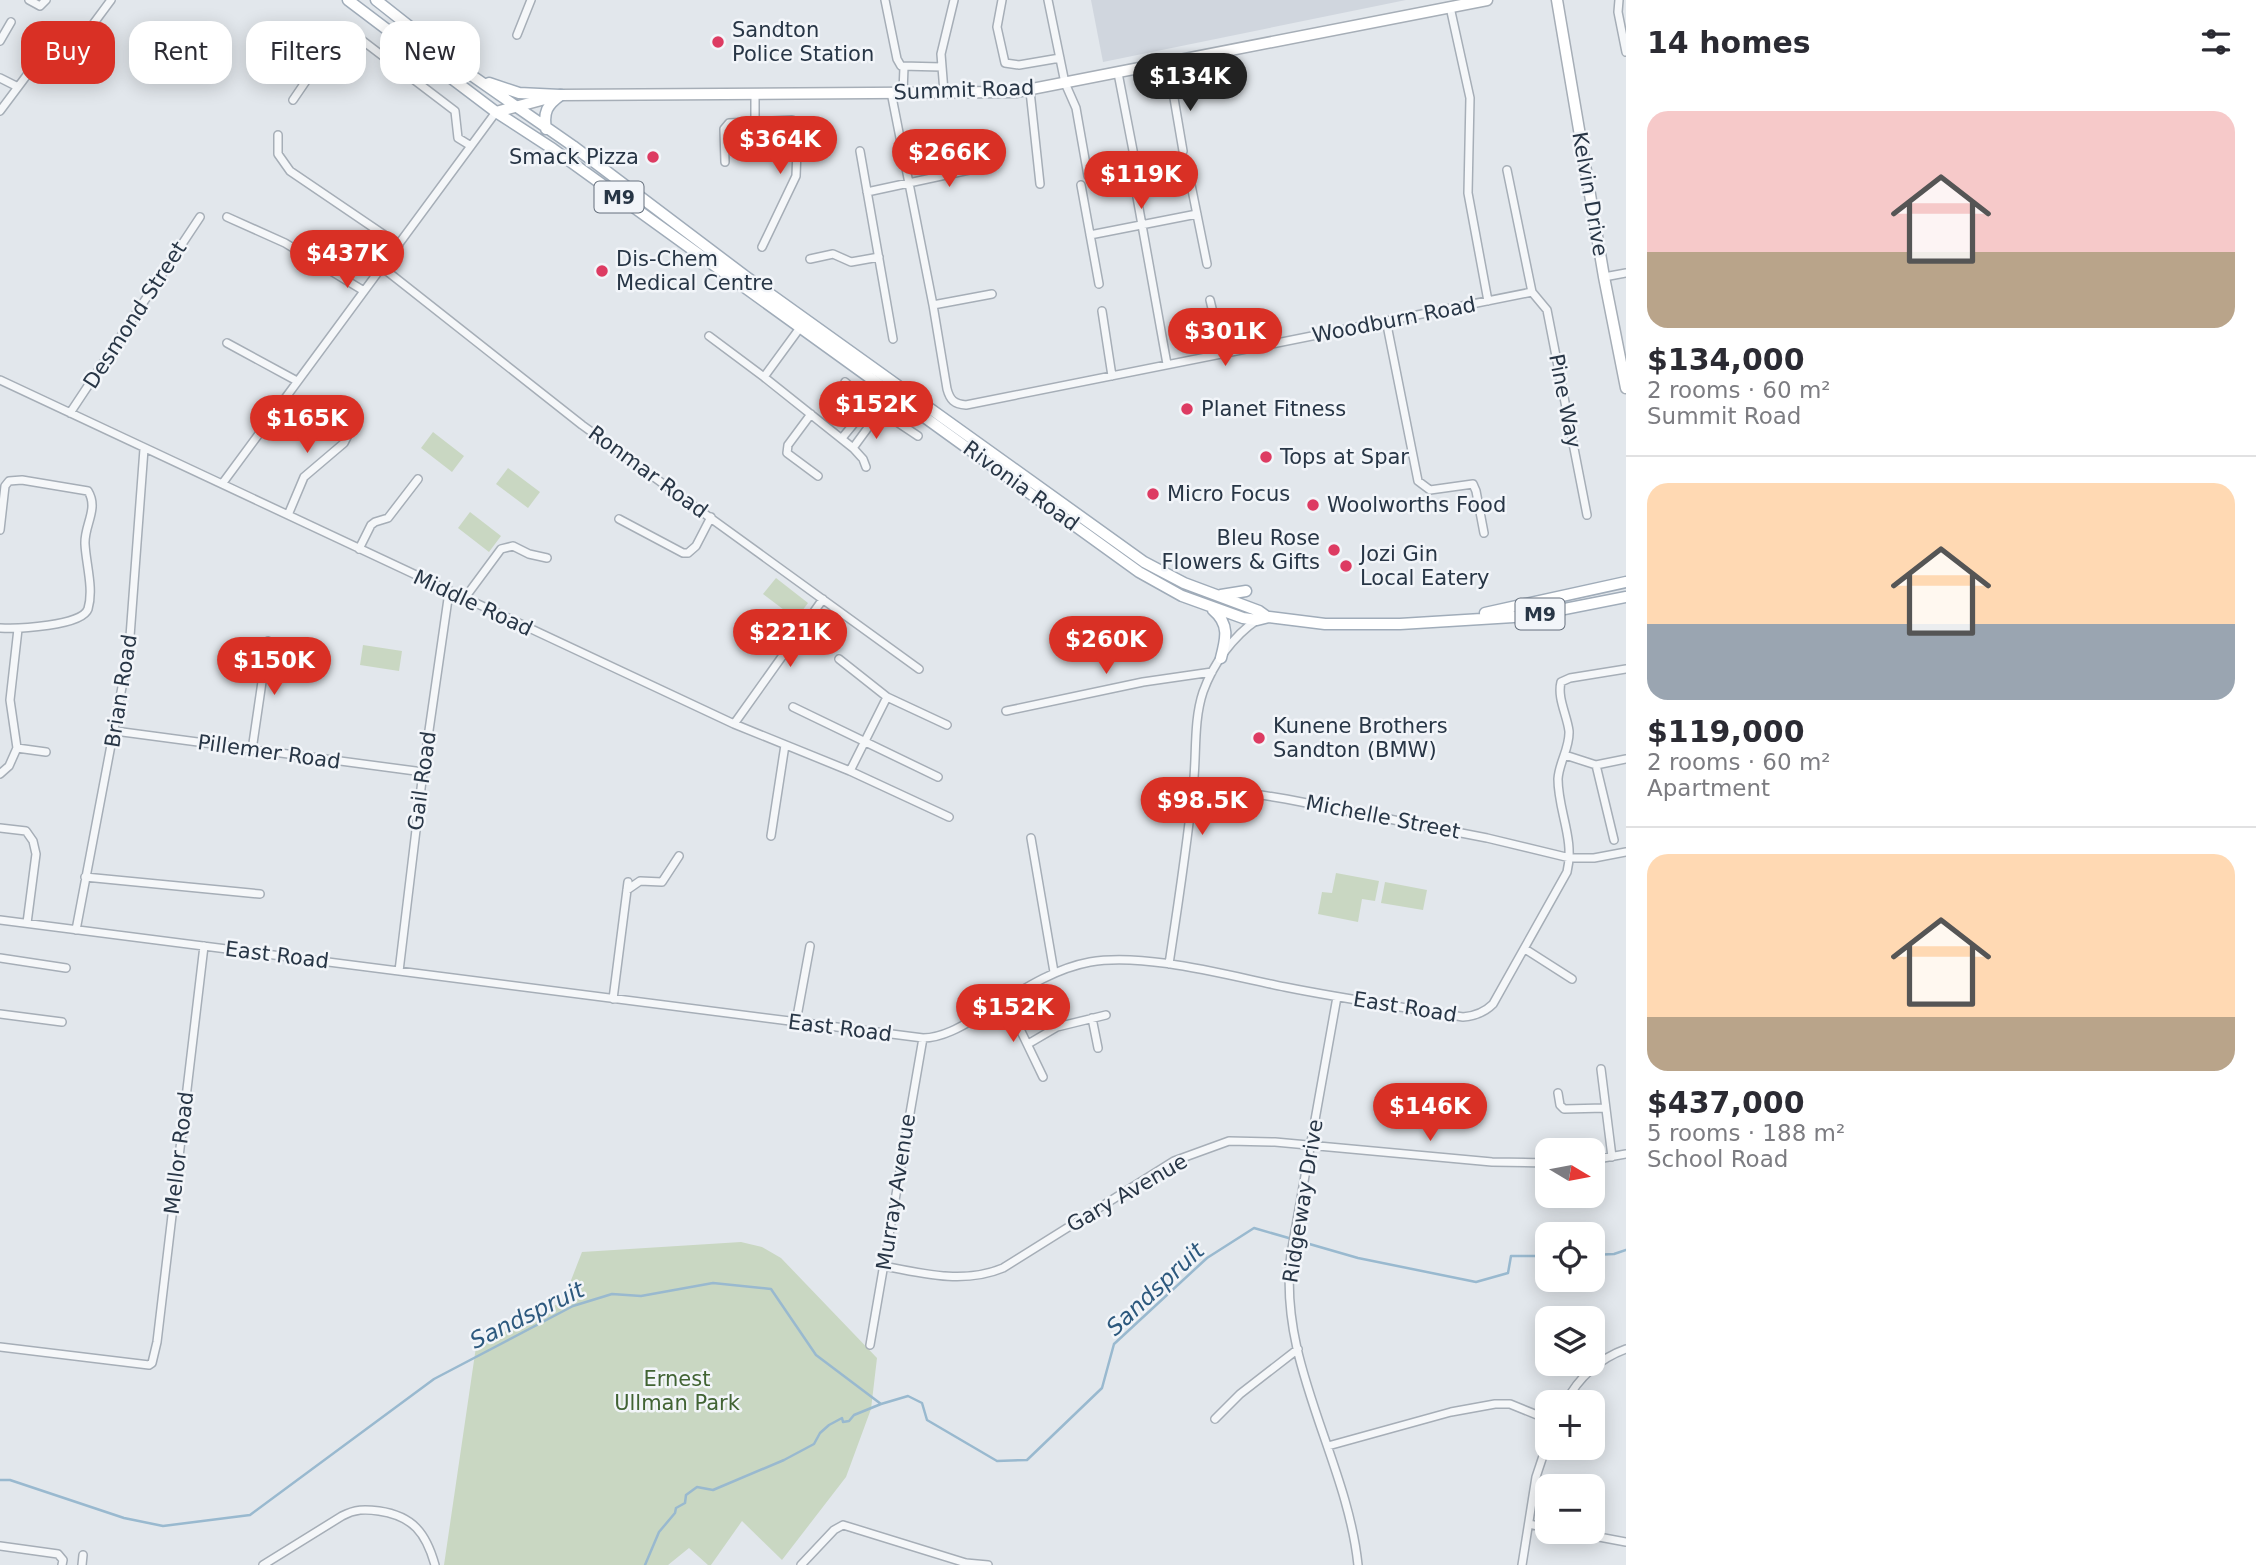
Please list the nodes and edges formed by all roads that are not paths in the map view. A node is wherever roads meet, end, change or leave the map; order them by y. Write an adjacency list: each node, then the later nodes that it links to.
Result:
1 (29, 0): 2 (street)
2 (46, 0)
3 (111, 0): 15 (street)
4 (348, 0): 41 (main road, Rivonia Road / M9)
5 (376, 0): 16 (main road, Rivonia Road / M9)
6 (531, 0): 18 (street)
7 (885, 0): 23 (street)
8 (954, 0): 24 (street)
9 (1002, 0): 21 (street)
10 (1048, 0): 21 (street)
11 (1488, 0): 14 (main road, Summit Road)
12 (1557, 0): 73 (main road, Kelvin Drive)
13 (1619, 0): 20 (street)
14 (1450, 7): 22 (main road, Summit Road); 79 (street, Woodburn Road)
15 (95, 21)
16 (403, 21)
17 (12, 22): 19 (street)
18 (517, 35)
19 (0, 41)
20 (1626, 52)
21 (1060, 58): 30 (street)
22 (1168, 63): 25 (main road, Summit Road); 47 (street)
23 (904, 67): 24 (street); 34 (street)
24 (942, 67): 35 (street)
25 (1118, 73): 30 (main road, Summit Road); 50 (street)
26 (0, 78): 31 (street)
27 (480, 79): 37 (main road)
28 (480, 81): 39 (main road, Rivonia Road / M9)
29 (21, 83): 31 (street)
30 (1065, 83): 32 (main road, Summit Road); 54 (street)
31 (18, 87): 40 (street)
32 (1030, 90): 35 (main road, Summit Road); 56 (street)
33 (891, 92): 34 (main road, Summit Road); 36 (main road, Summit Road); 55 (street, Woodburn Road)
34 (904, 92): 35 (main road, Summit Road)
35 (944, 92)
36 (755, 93): 37 (main road, Summit Road); 42 (street)
37 (560, 95): 39 (main road, Summit Road); 43 (main road)
38 (293, 100): 45 (street)
39 (517, 107): 41 (main road, Summit Road); 43 (main road, Rivonia Road / M9)
40 (0, 111)
41 (496, 112): 45 (street); 64 (main road, Rivonia Road / M9)
42 (755, 121): 48 (street); 67 (street)
43 (546, 129): 60 (main road, Rivonia Road / M9)
44 (278, 135): 66 (street)
45 (471, 146): 66 (street)
46 (860, 151): 58 (street)
47 (1183, 151)
48 (725, 162)
49 (1187, 165): 59 (street)
50 (1136, 166)
51 (984, 167): 55 (street)
52 (1507, 170): 76 (street, Pine Way)
53 (1133, 175): 63 (street)
54 (1088, 176)
55 (909, 183): 58 (street); 80 (street, Woodburn Road)
56 (1040, 184)
57 (1081, 185): 65 (street)
58 (867, 192): 68 (street)
59 (1197, 214): 63 (street); 70 (street)
60 (664, 215): 64 (main road); 83 (main road, Rivonia Road / M9)
61 (200, 217): 96 (street, Desmond Street)
62 (227, 217): 75 (street)
63 (1142, 225): 65 (street); 88 (street)
64 (669, 233): 83 (main road, Rivonia Road / M9)
65 (1090, 235): 74 (street)
66 (399, 245): 71 (street)
67 (762, 247)
68 (878, 257): 69 (street); 85 (street)
69 (810, 259)
70 (1207, 264)
71 (383, 268): 75 (street); 110 (street, Ronmar Road)
72 (1626, 273): 73 (street)
73 (1604, 277): 94 (main road, Kelvin Drive)
74 (1100, 284)
75 (364, 291): 92 (street)
76 (1532, 292): 79 (street, Woodburn Road); 109 (street, Pine Way)
77 (992, 294): 80 (street)
78 (1210, 300): 87 (street)
79 (1488, 301): 82 (street, Woodburn Road)
80 (933, 305): 89 (street, Woodburn Road)
81 (1102, 311): 89 (street)
82 (1386, 320): 87 (street, Woodburn Road); 113 (street)
83 (804, 323): 90 (street); 119 (main road, Rivonia Road / M9); 123 (main road, Rivonia Road / M9)
84 (709, 335): 90 (street)
85 (893, 339)
86 (227, 343): 92 (street)
87 (1223, 354): 88 (street, Woodburn Road)
88 (1167, 365): 89 (street, Woodburn Road)
89 (1112, 376)
90 (764, 377): 97 (street)
91 (0, 380): 96 (street, Middle Road)
92 (298, 381): 107 (street)
93 (845, 383): 95 (street)
94 (1626, 388)
95 (870, 404): 100 (street); 101 (street)
96 (70, 413): 103 (street, Middle Road)
97 (811, 414): 101 (street); 105 (street)
98 (875, 418): 102 (street)
99 (352, 427): 108 (street)
100 (918, 436)
101 (842, 438): 102 (street)
102 (853, 448): 104 (street)
103 (144, 449): 107 (street, Middle Road); 141 (street, Brian Road)
104 (866, 467)
105 (818, 476)
106 (418, 479): 114 (street)
107 (222, 484): 108 (street, Middle Road)
108 (288, 515): 114 (street, Middle Road)
109 (1587, 516)
110 (711, 517): 111 (street); 122 (street, Ronmar Road)
111 (619, 519)
112 (0, 530): 129 (street)
113 (1483, 533)
114 (359, 549): 118 (street, Middle Road)
115 (547, 558): 121 (street)
116 (1626, 582): 126 (main road, Rivonia Road / M9)
117 (1246, 591): 119 (main road)
118 (449, 592): 121 (street, Middle Road); 151 (street, Gail Road)
119 (1214, 596): 124 (main road, Rivonia Road / M9)
120 (1626, 597): 126 (main road, Rivonia Road / M9)
121 (464, 599): 139 (street, Middle Road)
122 (823, 599): 133 (street, Ronmar Road); 139 (street)
123 (1206, 605): 127 (main road, Rivonia Road / M9); 131 (main road)
124 (1246, 606): 125 (main road, Rivonia Road / M9); 127 (street)
125 (1261, 616): 126 (main road, Rivonia Road / M9); 127 (main road, Rivonia Road / M9)
126 (1453, 620)
127 (1243, 623): 131 (street)
128 (0, 628): 129 (street)
129 (18, 629): 144 (street)
130 (268, 641): 145 (street)
131 (1221, 658): 135 (street)
132 (839, 659): 136 (street)
133 (919, 669)
134 (1626, 669): 147 (street)
135 (1212, 672): 138 (street); 154 (street)
136 (887, 697): 140 (street); 142 (street)
137 (793, 707): 142 (street)
138 (1006, 712)
139 (734, 724): 143 (street, Middle Road)
140 (947, 725)
141 (115, 731): 145 (street, Pillemer Road); 163 (street, Brian Road)
142 (864, 742): 150 (street); 153 (street)
143 (785, 744): 150 (street, Middle Road); 157 (street)
144 (18, 748): 146 (street); 152 (street)
145 (252, 750): 151 (street, Pillemer Road)
146 (46, 752)
147 (1565, 755): 149 (street); 162 (street)
148 (1626, 759): 149 (street)
149 (1596, 765): 159 (street)
150 (850, 771): 155 (street, Middle Road)
151 (423, 772): 174 (street, Gail Road)
152 (0, 774)
153 (938, 777)
154 (1194, 784): 162 (street, Michelle Street); 172 (street)
155 (949, 817)
156 (0, 828): 166 (street)
157 (771, 836)
158 (1031, 838): 175 (street)
159 (1614, 840)
160 (1626, 852): 162 (street, Michelle Street)
161 (680, 856): 178 (street)
162 (1570, 858): 170 (street, East Road)
163 (85, 877): 164 (street); 167 (street, Brian Road)
164 (260, 894)
165 (0, 920): 166 (street, East Road)
166 (27, 923): 167 (street, East Road)
167 (76, 930): 168 (street, East Road)
168 (204, 946): 174 (street, East Road); 199 (street, Mellor Road)
169 (810, 946): 184 (street)
170 (1525, 949): 176 (street); 177 (street, East Road)
171 (0, 958): 173 (street)
172 (1169, 964): 175 (street, East Road); 177 (street, East Road)
173 (66, 968)
174 (399, 971): 178 (street, East Road)
175 (1054, 972): 179 (street, East Road)
176 (1572, 979)
177 (1337, 997): 192 (street, Ridgeway Drive)
178 (613, 999): 184 (street, East Road)
179 (1006, 1000): 185 (street, East Road); 186 (street)
180 (0, 1014): 183 (street)
181 (1106, 1015): 182 (street)
182 (1092, 1018): 186 (street); 187 (street)
183 (62, 1022)
184 (796, 1022): 185 (street, East Road)
185 (923, 1038): 197 (street, Murray Avenue)
186 (1028, 1044): 189 (street)
187 (1098, 1048)
188 (1601, 1069): 191 (street)
189 (1043, 1077)
190 (1558, 1093): 191 (street)
191 (1605, 1108): 194 (street)
192 (1312, 1146): 196 (street, Gary Avenue); 197 (street, Gary Avenue); 200 (street, Ridgeway Drive)
193 (1626, 1154): 194 (street)
194 (1612, 1157): 195 (street)
195 (1605, 1158)
196 (1535, 1163)
197 (884, 1266): 198 (street, Murray Avenue)
198 (870, 1345)
199 (0, 1348)
200 (1298, 1349): 204 (street); 205 (street, Ridgeway Drive)
201 (1626, 1349): 202 (street)
202 (1573, 1390)
203 (1535, 1414): 205 (street)
204 (1216, 1419)
205 (1328, 1446): 220 (street, Ridgeway Drive)
206 (1542, 1460): 207 (street)
207 (1529, 1524): 208 (street); 221 (street)
208 (1535, 1525)
209 (1605, 1538): 210 (street)
210 (1626, 1542)
211 (0, 1546): 214 (street)
212 (83, 1555): 215 (street)
213 (965, 1564): 218 (street); 219 (street)
214 (62, 1565)
215 (82, 1565)
216 (263, 1565): 217 (street)
217 (435, 1565)
218 (801, 1565)
219 (988, 1565)
220 (1358, 1565)
221 (1522, 1565)

